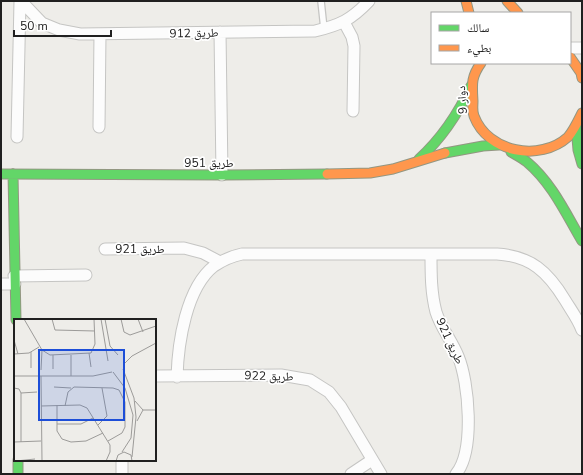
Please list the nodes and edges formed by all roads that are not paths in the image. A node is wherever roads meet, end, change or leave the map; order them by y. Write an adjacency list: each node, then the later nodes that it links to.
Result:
1 (21, 1): 11 (street, طريق 912); 23 (street)
2 (321, 1): 9 (lane)
3 (369, 1): 8 (street, طريق 912)
4 (466, 1): 6 (street)
5 (507, 1): 7 (street)
6 (470, 12)
7 (517, 12)
8 (344, 22): 9 (street, طريق 912); 19 (street)
9 (324, 29): 10 (street, طريق 912)
10 (220, 32): 11 (street, طريق 912); 29 (street)
11 (100, 34): 21 (street)
12 (571, 48): 13 (street)
13 (582, 48)
14 (571, 58): 17 (street)
15 (473, 64): 18 (street)
16 (480, 64): 18 (street, دوار 9)
17 (582, 78)
18 (472, 81): 24 (street, دوار 9); 25 (street, طريق 951)
19 (353, 111)
20 (582, 112): 22 (street, دوار 9)
21 (99, 126)
22 (576, 126): 24 (street, دوار 9); 26 (street)
23 (17, 137)
24 (502, 146): 25 (street, طريق 951); 30 (street)
25 (416, 161): 29 (street, طريق 951)
26 (582, 164)
27 (1, 174): 28 (street, طريق 951)
28 (13, 174): 29 (street, طريق 951); 35 (street)
29 (222, 175)
30 (582, 241)
31 (105, 249): 33 (street, طريق 921)
32 (431, 254): 33 (street); 38 (street); 48 (street, طريق 921)
33 (220, 262): 40 (street)
34 (86, 275): 35 (street)
35 (14, 280): 36 (street); 37 (street)
36 (1, 284)
37 (16, 319)
38 (582, 330)
39 (156, 376): 40 (street, طريق 922)
40 (178, 376): 41 (street, طريق 922)
41 (372, 460): 46 (street); 47 (street, طريق 922)
42 (18, 461): 44 (street)
43 (122, 461): 45 (street)
44 (18, 474)
45 (122, 474)
46 (351, 474)
47 (381, 474)
48 (456, 474)

